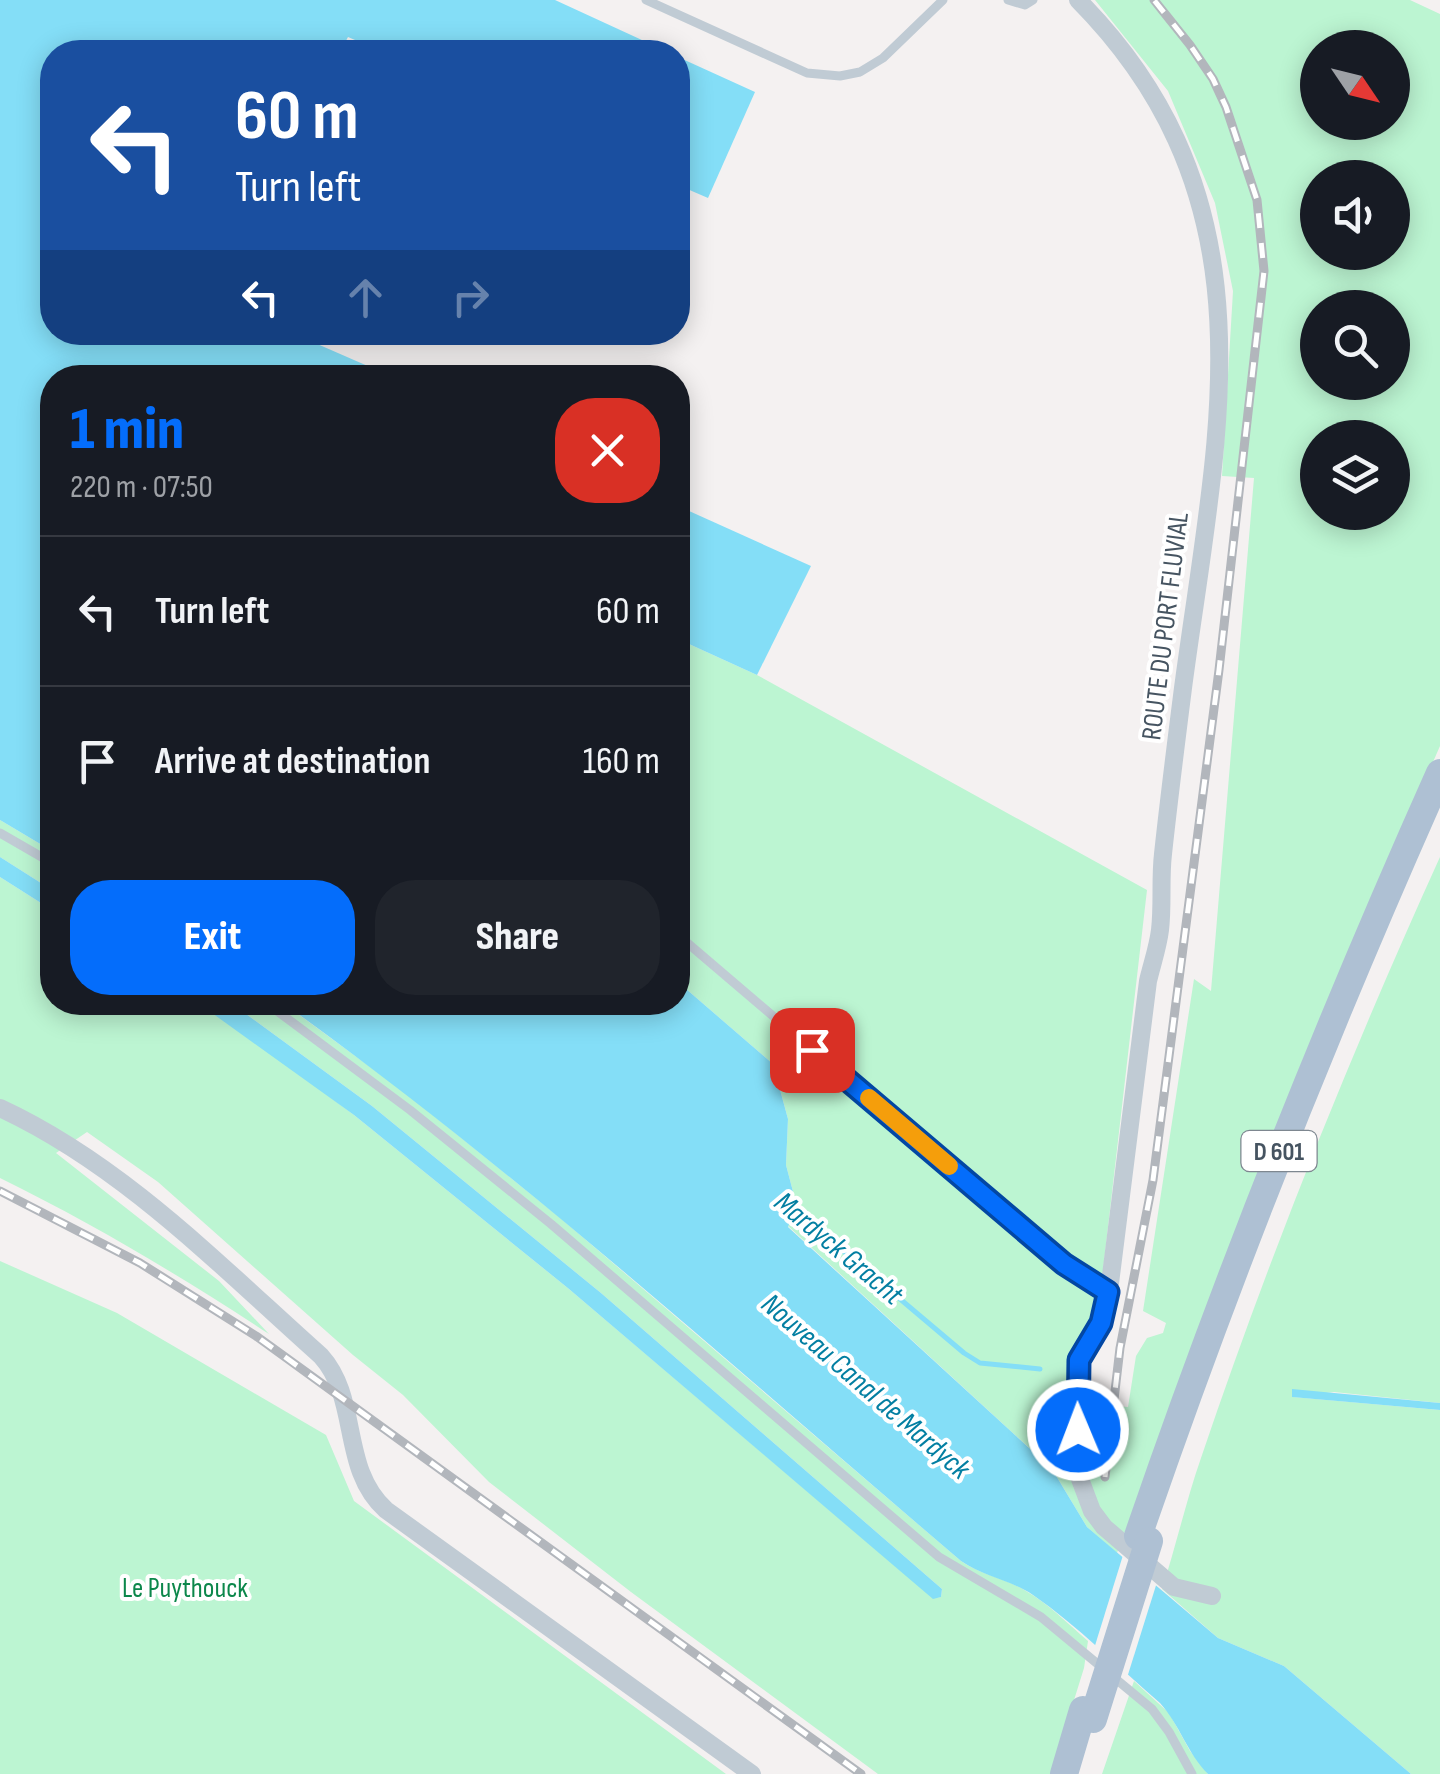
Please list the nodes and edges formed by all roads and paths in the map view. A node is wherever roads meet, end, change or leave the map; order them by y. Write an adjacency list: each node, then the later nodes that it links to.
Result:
1 (646, 0): 2 (lane)
2 (943, 0)
3 (1008, 0): 4 (lane)
4 (1033, 0)
5 (1078, 0): 13 (street, ROUTE DU PORT FLUVIAL)
6 (1440, 773): 14 (main road, D 601)
7 (1440, 808): 14 (main road, D 601)
8 (0, 832): 9 (lane)
9 (40, 856)
10 (690, 945): 13 (lane)
11 (282, 1015): 20 (lane)
12 (0, 1108): 17 (street)
13 (1108, 1292): 15 (street, ROUTE DU PORT FLUVIAL)
14 (1144, 1539): 16 (main road, D 601)
15 (1212, 1596)
16 (1088, 1715): 18 (main road, D 601); 19 (main road, D 601)
17 (752, 1774)
18 (1064, 1774)
19 (1077, 1774)
20 (1192, 1774)

